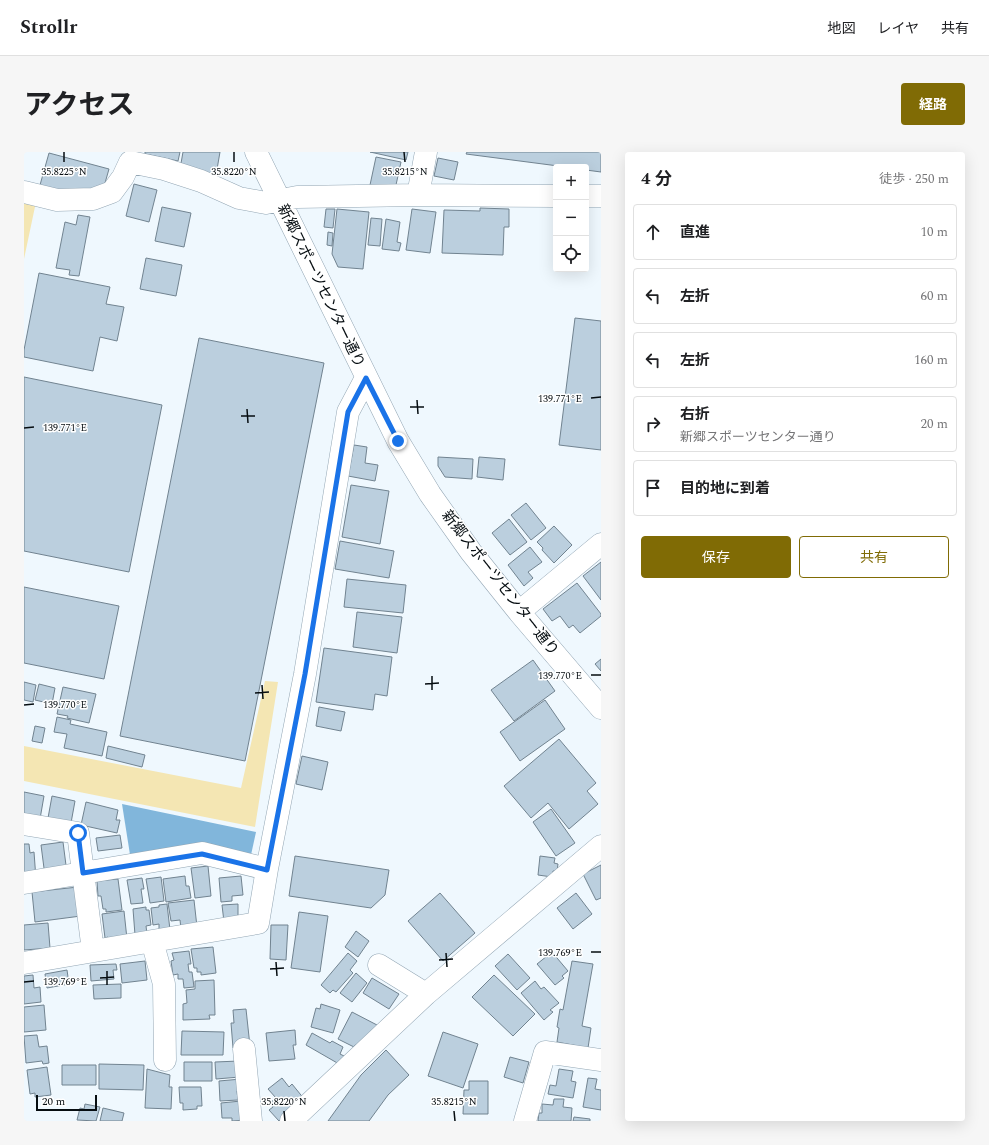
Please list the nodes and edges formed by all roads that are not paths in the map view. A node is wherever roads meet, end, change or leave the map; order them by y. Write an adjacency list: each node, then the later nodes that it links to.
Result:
1 (256, 152): 8 (street, 新郷スポーツセンター通り)
2 (426, 152): 4 (street)
3 (24, 192): 8 (street)
4 (418, 195): 5 (street); 8 (street)
5 (553, 196)
6 (589, 196): 7 (street)
7 (601, 196)
8 (280, 201): 9 (street, 新郷スポーツセンター通り)
9 (366, 378): 11 (street, 新郷スポーツセンター通り); 15 (street)
10 (601, 544): 11 (street)
11 (519, 612): 12 (street, 新郷スポーツセンター通り)
12 (601, 708)
13 (24, 824): 16 (street)
14 (601, 846): 22 (street)
15 (267, 870): 16 (street); 18 (street)
16 (83, 873): 17 (street); 19 (street)
17 (24, 883)
18 (152, 941): 19 (street); 24 (street)
19 (93, 951): 20 (street)
20 (24, 963)
21 (379, 965): 22 (street)
22 (426, 994): 27 (street)
23 (244, 1049): 26 (street)
24 (165, 1060)
25 (601, 1060): 28 (street)
26 (251, 1121)
27 (291, 1121)
28 (525, 1121)

